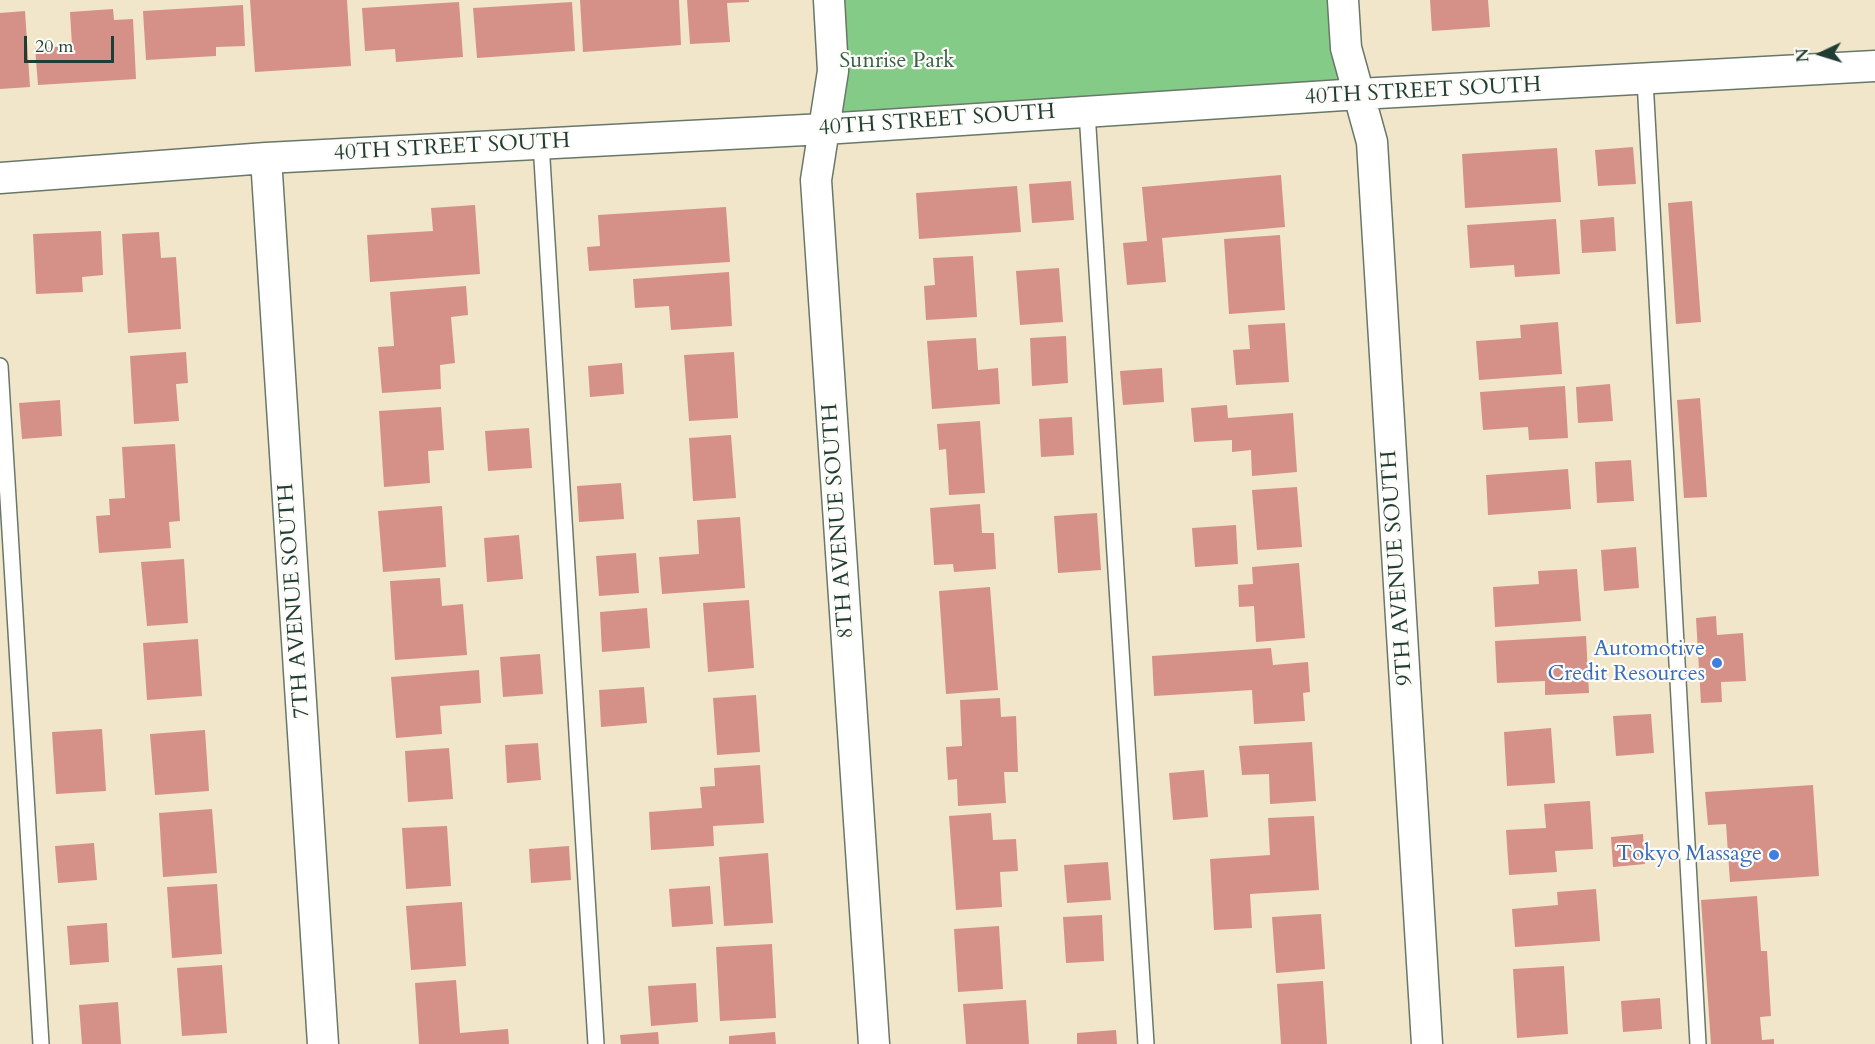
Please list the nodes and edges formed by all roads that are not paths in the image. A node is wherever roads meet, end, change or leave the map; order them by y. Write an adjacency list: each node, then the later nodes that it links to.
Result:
1 (829, 0): 7 (street, 8TH AVENUE SOUTH)
2 (1343, 0): 5 (street, 9TH AVENUE SOUTH)
3 (1875, 66): 4 (street, 40TH STREET SOUTH)
4 (1644, 80): 5 (street, 40TH STREET SOUTH); 18 (lane)
5 (1359, 94): 6 (street, 40TH STREET SOUTH); 17 (street, 9TH AVENUE SOUTH)
6 (1087, 112): 7 (street, 40TH STREET SOUTH); 16 (lane)
7 (824, 129): 8 (street, 40TH STREET SOUTH); 15 (street, 8TH AVENUE SOUTH)
8 (541, 143): 9 (street, 40TH STREET SOUTH); 14 (lane)
9 (266, 158): 10 (street, 40TH STREET SOUTH); 13 (street, 7TH AVENUE SOUTH)
10 (0, 178)
11 (0, 366): 12 (lane)
12 (41, 1044)
13 (323, 1044)
14 (596, 1044)
15 (874, 1044)
16 (1146, 1044)
17 (1427, 1044)
18 (1698, 1044)

